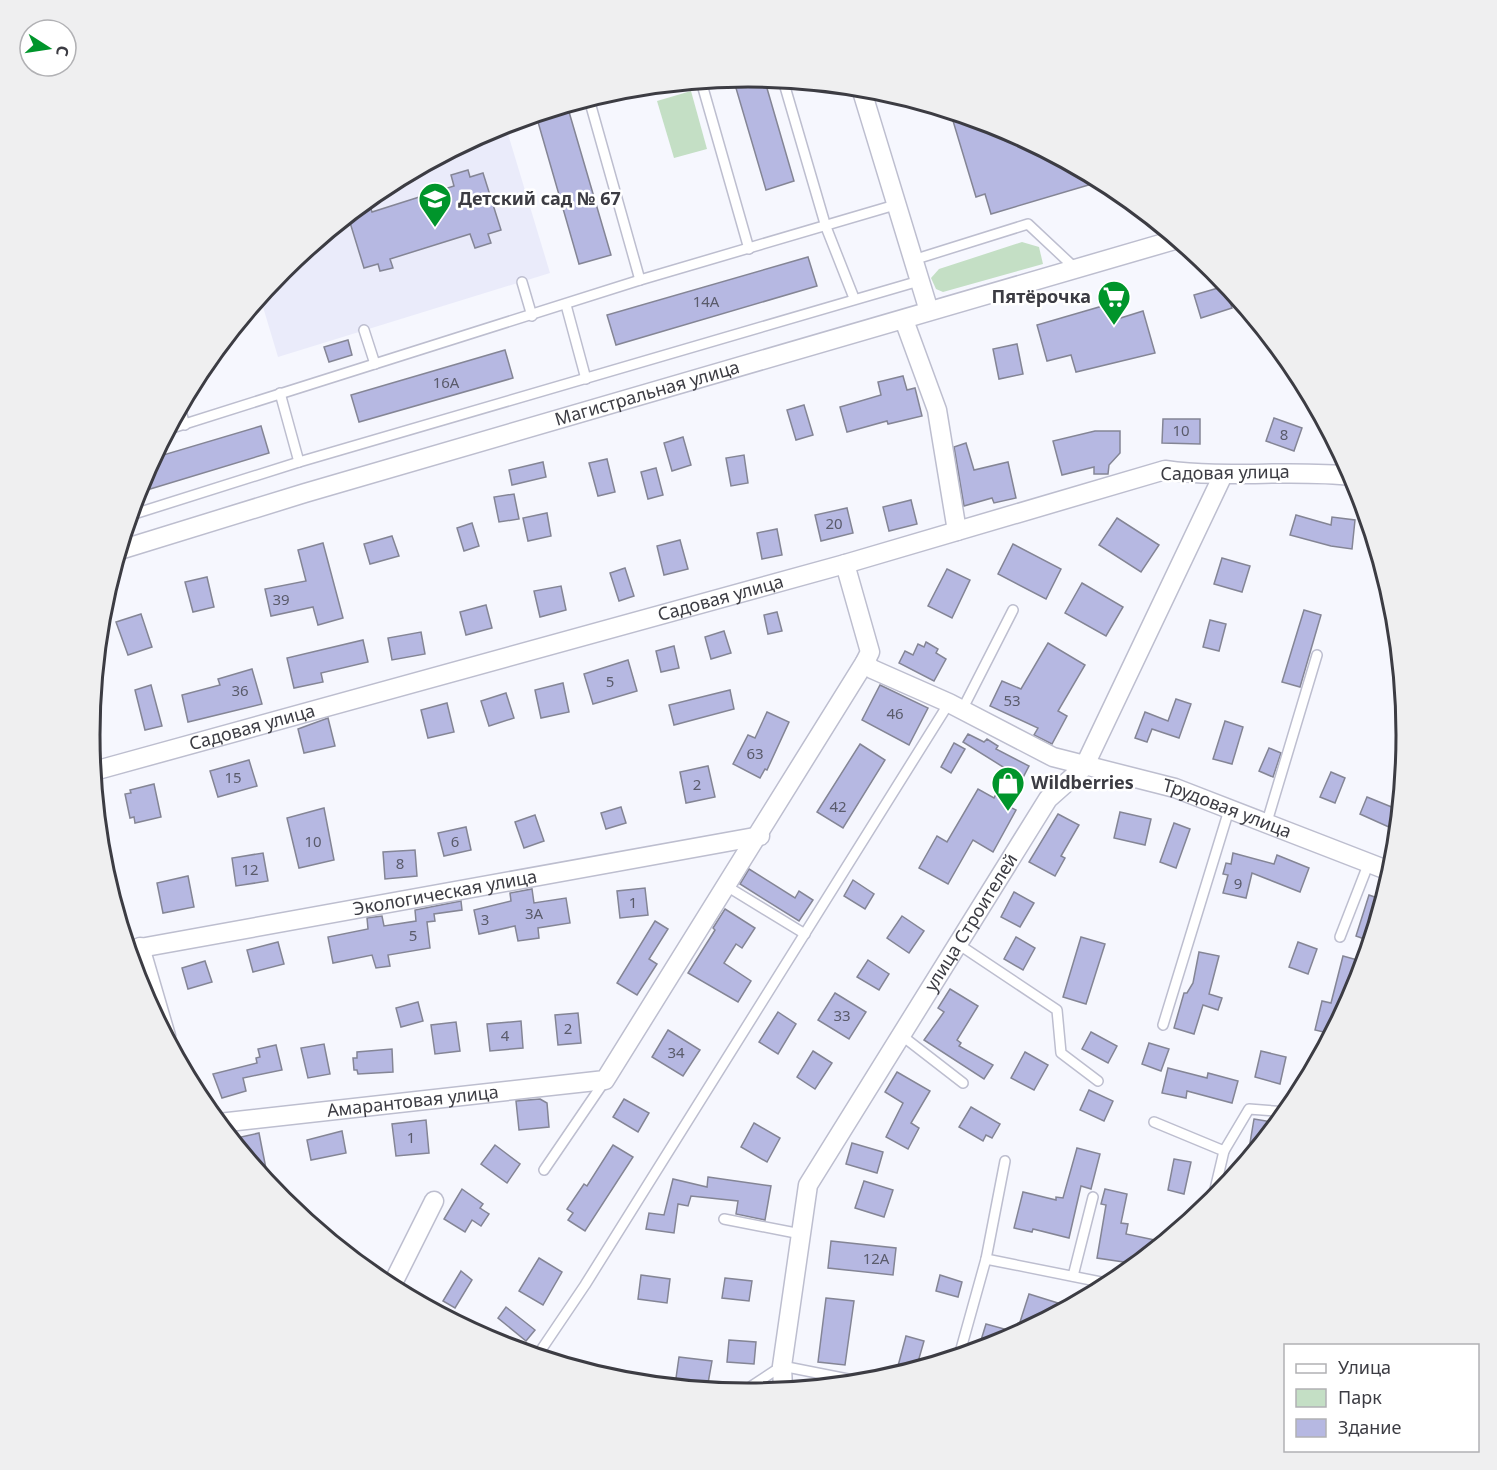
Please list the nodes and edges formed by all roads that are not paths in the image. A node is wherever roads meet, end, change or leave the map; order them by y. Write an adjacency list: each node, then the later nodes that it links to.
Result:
1 (703, 88): 8 (lane)
2 (785, 88): 6 (lane)
3 (864, 97): 5 (street)
4 (591, 107): 11 (lane)
5 (895, 205): 6 (lane); 9 (street)
6 (826, 227): 8 (lane); 14 (lane)
7 (1168, 242): 10 (street, Магистральная улица)
8 (749, 249): 11 (lane)
9 (913, 260): 10 (lane); 12 (street)
10 (1076, 269): 16 (street, Магистральная улица)
11 (640, 280): 15 (lane)
12 (919, 281): 14 (lane); 16 (street)
13 (522, 282): 17 (lane)
14 (854, 298): 21 (lane)
15 (566, 305): 17 (lane); 21 (lane)
16 (929, 311): 18 (street, Магистральная улица)
17 (532, 315): 20 (lane)
18 (904, 320): 30 (street); 31 (street, Магистральная улица)
19 (364, 330): 20 (lane)
20 (375, 364): 22 (lane)
21 (586, 379): 26 (lane)
22 (280, 393): 24 (lane); 26 (lane)
23 (183, 418): 24 (lane)
24 (185, 425): 25 (lane)
25 (179, 427)
26 (299, 462): 29 (lane)
27 (1223, 475): 28 (street, Садовая улица); 30 (street, Садовая улица); 37 (street, улица Строителей)
28 (1342, 475)
29 (141, 512)
30 (957, 531): 32 (street, Садовая улица)
31 (129, 547)
32 (845, 564): 35 (street); 38 (street, Садовая улица)
33 (1013, 610): 36 (lane)
34 (1317, 655): 40 (lane)
35 (865, 662): 36 (street, Трудовая улица); 41 (street)
36 (955, 707): 37 (street, Трудовая улица); 45 (lane)
37 (1084, 767): 39 (street, Трудовая улица); 47 (street, улица Строителей)
38 (102, 769)
39 (1229, 810): 40 (street, Трудовая улица); 49 (lane)
40 (1266, 825): 42 (street, Трудовая улица)
41 (760, 836): 44 (street); 48 (street, Экологическая улица)
42 (1368, 865): 43 (street, Трудовая улица); 46 (lane)
43 (1382, 869)
44 (728, 887): 45 (lane); 51 (street)
45 (805, 934): 70 (lane)
46 (1340, 937)
47 (958, 944): 50 (street, улица Строителей); 52 (lane)
48 (137, 948)
49 (1163, 1024)
50 (901, 1035): 53 (lane); 64 (street, улица Строителей)
51 (605, 1080): 55 (street, Амарантовая улица); 59 (lane)
52 (1098, 1081)
53 (963, 1083)
54 (1276, 1111): 57 (lane)
55 (229, 1122)
56 (1154, 1122): 57 (lane)
57 (1224, 1151): 60 (lane)
58 (1005, 1161): 65 (lane)
59 (544, 1170)
60 (1217, 1183)
61 (1093, 1197): 66 (lane)
62 (434, 1201): 67 (street)
63 (724, 1220): 64 (lane)
64 (801, 1234): 71 (street, улица Строителей)
65 (986, 1259): 66 (lane); 69 (lane)
66 (1073, 1276): 68 (lane)
67 (396, 1279)
68 (1097, 1281)
69 (961, 1347)
70 (541, 1349)
71 (782, 1366): 72 (lane); 73 (street, улица Строителей); 74 (lane)
72 (836, 1377)
73 (783, 1382)
74 (756, 1383)

